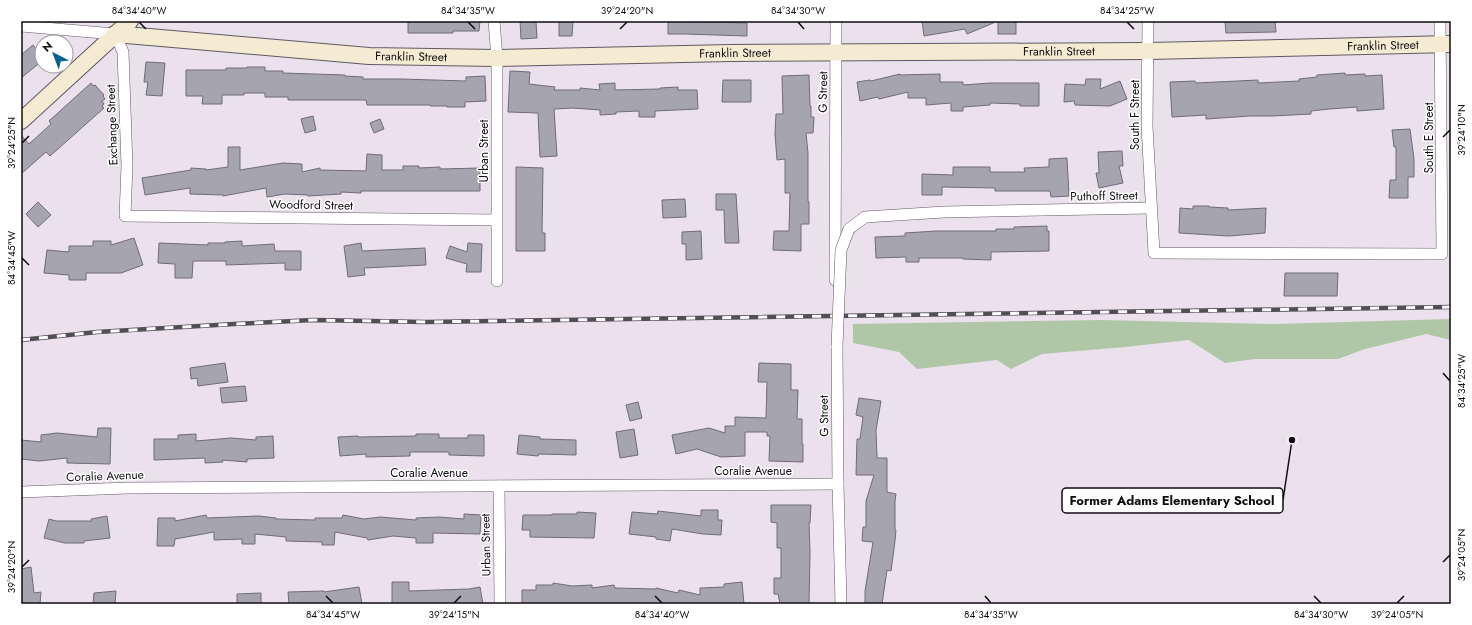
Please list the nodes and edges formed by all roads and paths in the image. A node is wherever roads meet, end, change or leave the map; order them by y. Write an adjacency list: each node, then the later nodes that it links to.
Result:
1 (130, 21): 7 (street)
2 (494, 21): 11 (street, Urban Street)
3 (836, 21): 10 (street, G Street)
4 (1148, 21): 9 (street, South F Street)
5 (1440, 21): 8 (street, South E Street)
6 (21, 26): 7 (street, Franklin Street)
7 (115, 34): 11 (street, Franklin Street); 12 (street); 14 (street, Exchange Street)
8 (1446, 44): 9 (street, Franklin Street); 17 (street, South E Street)
9 (1148, 51): 10 (street, Franklin Street); 13 (street, South F Street)
10 (836, 53): 11 (street, Franklin Street); 19 (street, G Street)
11 (497, 58): 15 (street, Urban Street)
12 (21, 121)
13 (1151, 208): 16 (street, Puthoff Street); 17 (street, Puthoff Street)
14 (125, 216): 15 (street, Woodford Street)
15 (496, 220): 18 (street, Urban Street)
16 (849, 229): 20 (street, G Street, bridge)
17 (1442, 254)
18 (497, 280)
19 (835, 284)
20 (838, 484): 21 (street, Coralie Avenue); 24 (street, G Street)
21 (499, 486): 22 (street, Coralie Avenue); 23 (street, Urban Street)
22 (21, 492)
23 (500, 604)
24 (841, 604)

